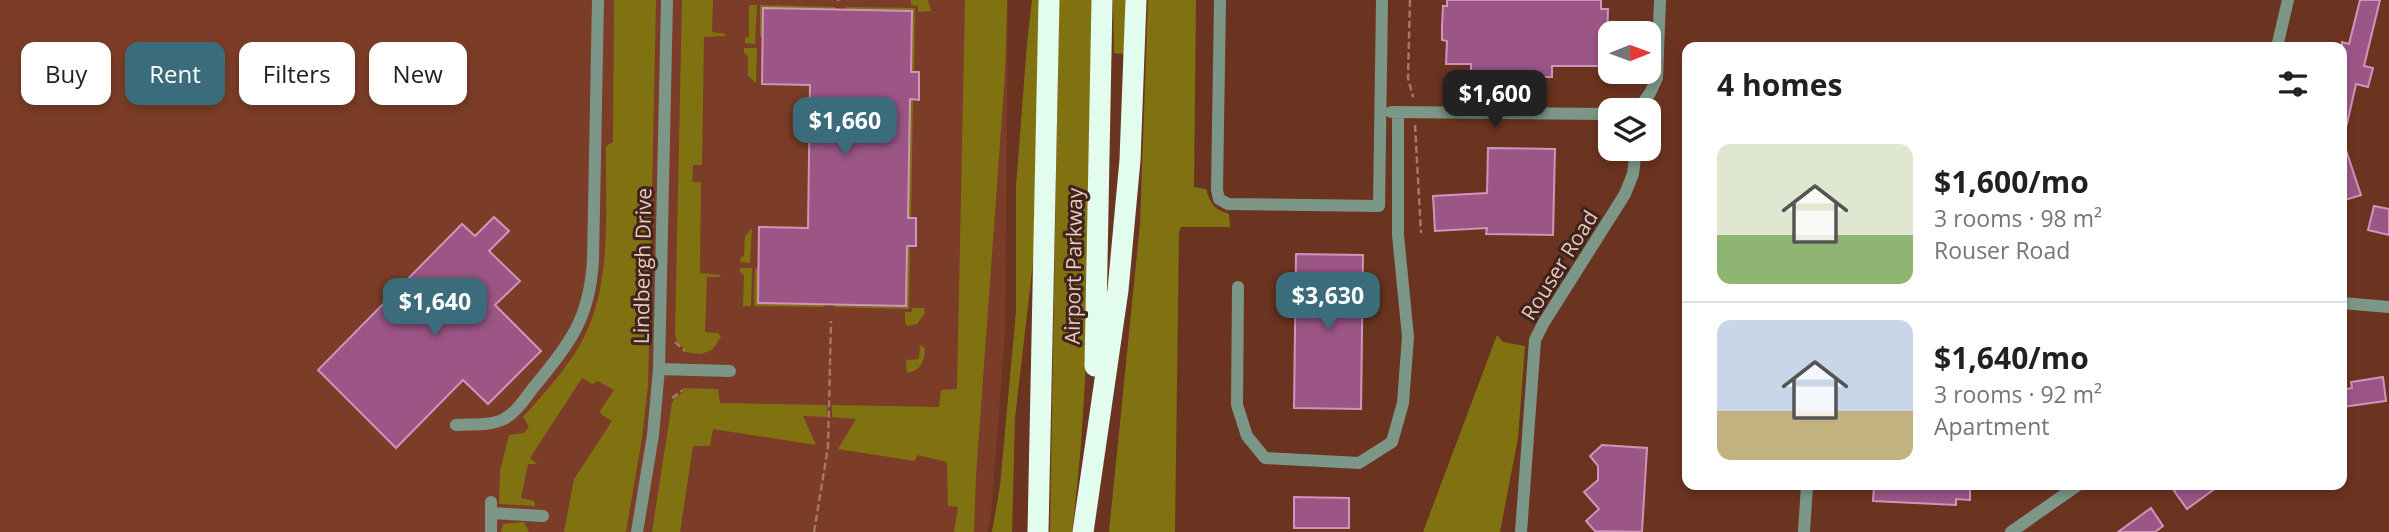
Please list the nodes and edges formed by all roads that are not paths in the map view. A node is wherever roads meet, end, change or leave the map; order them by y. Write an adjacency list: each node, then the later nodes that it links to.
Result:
1 (598, 0): 21 (street)
2 (667, 0): 19 (street, Lindbergh Drive)
3 (1049, 0): 28 (highway, Airport Parkway)
4 (1102, 0): 29 (highway, Airport Parkway)
5 (1136, 0): 29 (highway)
6 (1220, 0): 12 (street)
7 (1382, 0): 12 (street)
8 (1660, 0): 11 (street)
9 (2288, 0): 10 (street)
10 (2278, 42)
11 (1646, 98)
12 (1380, 112): 13 (street)
13 (1398, 112): 14 (street); 16 (street)
14 (1598, 114)
15 (1635, 161): 30 (street, Rouser Road)
16 (1238, 287)
17 (2347, 303): 18 (street)
18 (2389, 307)
19 (659, 369): 20 (street); 27 (street, Lindbergh Drive)
20 (730, 372)
21 (456, 425)
22 (1807, 490): 31 (street)
23 (2071, 490): 25 (street)
24 (543, 516): 26 (street)
25 (2032, 517): 32 (street); 33 (street)
26 (491, 532)
27 (637, 532)
28 (1038, 532)
29 (1082, 532)
30 (1521, 532)
31 (1804, 532)
32 (2011, 532)
33 (2031, 532)

